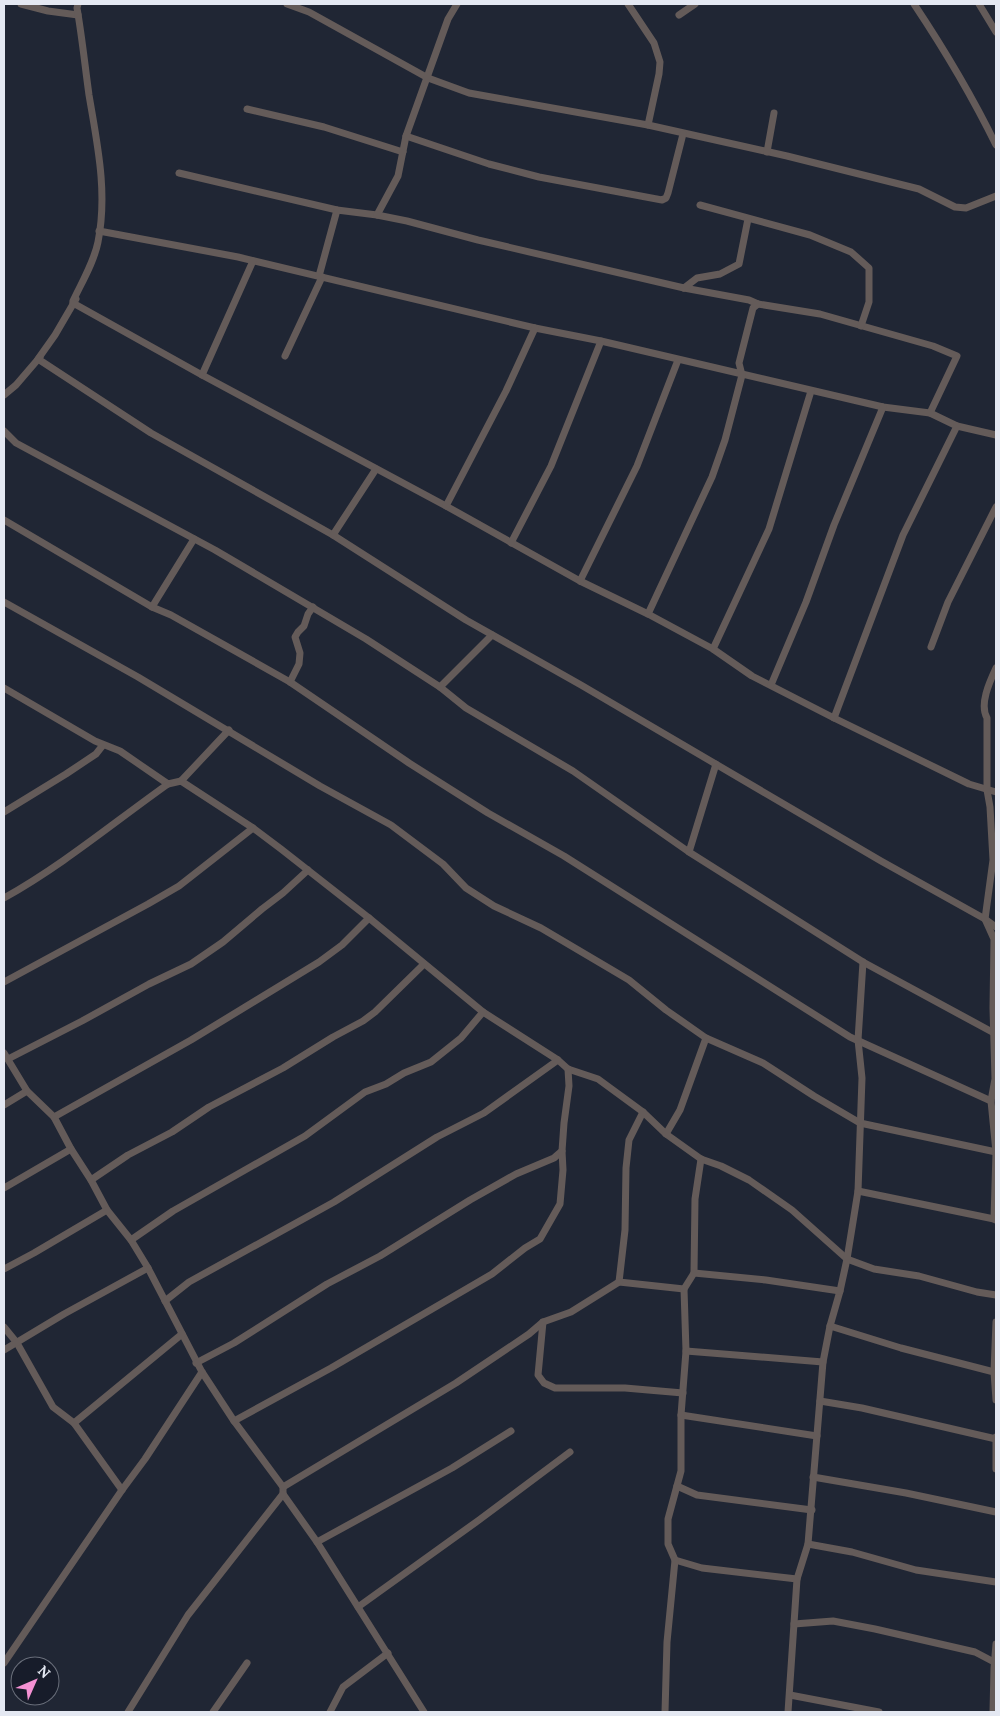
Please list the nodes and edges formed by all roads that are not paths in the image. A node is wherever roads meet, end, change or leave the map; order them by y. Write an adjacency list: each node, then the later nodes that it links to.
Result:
1 (21, 4): 9 (street)
2 (78, 4): 9 (street)
3 (287, 4): 12 (street)
4 (457, 4): 12 (street)
5 (628, 4): 15 (street)
6 (696, 4): 10 (street)
7 (914, 4): 18 (street)
8 (979, 4): 11 (street)
9 (78, 15): 27 (street)
10 (679, 15)
11 (996, 32)
12 (428, 78): 15 (street); 17 (street)
13 (247, 109): 19 (street)
14 (774, 112): 20 (street)
15 (648, 125): 16 (street)
16 (683, 134): 17 (street); 20 (street)
17 (406, 136): 19 (street)
18 (996, 145)
19 (403, 152): 25 (street)
20 (767, 152): 22 (street)
21 (178, 173): 24 (street)
22 (996, 196)
23 (700, 205): 26 (street)
24 (337, 210): 25 (street); 29 (street)
25 (377, 215): 30 (street)
26 (748, 219): 30 (street); 33 (street)
27 (99, 231): 28 (street); 31 (street)
28 (253, 261): 29 (street); 39 (street)
29 (320, 276): 34 (street); 36 (street)
30 (684, 288): 32 (street)
31 (74, 301): 37 (street); 39 (street)
32 (758, 304): 33 (street); 40 (street)
33 (860, 326): 44 (street)
34 (535, 328): 35 (street); 49 (street)
35 (601, 341): 38 (street); 54 (street)
36 (286, 356)
37 (38, 359): 42 (street); 52 (street)
38 (678, 360): 40 (street); 55 (street)
39 (202, 375): 48 (street)
40 (742, 375): 41 (street); 59 (street)
41 (811, 391): 43 (street); 62 (street)
42 (4, 395)
43 (883, 407): 44 (street); 65 (street)
44 (930, 413): 45 (street)
45 (956, 426): 47 (street); 68 (street)
46 (4, 432): 53 (street)
47 (996, 434)
48 (376, 469): 49 (street); 52 (street)
49 (446, 506): 54 (street)
50 (996, 507): 61 (street)
51 (4, 520): 57 (street)
52 (333, 535): 60 (street)
53 (194, 539): 57 (street); 58 (street)
54 (512, 543): 55 (street)
55 (580, 581): 59 (street)
56 (4, 602): 71 (street)
57 (152, 607): 64 (street)
58 (313, 607): 64 (street); 66 (street)
59 (648, 614): 62 (street)
60 (492, 635): 66 (street); 73 (street)
61 (931, 647)
62 (713, 649): 65 (street)
63 (996, 668): 69 (street)
64 (290, 682): 93 (street)
65 (771, 685): 68 (street)
66 (440, 687): 80 (street)
67 (4, 688): 72 (street)
68 (834, 718): 76 (street)
69 (987, 718): 70 (street); 76 (street)
70 (996, 720)
71 (229, 730): 74 (street); 92 (street)
72 (103, 745): 75 (street); 78 (street)
73 (716, 764): 80 (street); 85 (street)
74 (181, 782): 75 (street); 79 (street)
75 (168, 784): 83 (street)
76 (987, 790): 77 (street); 81 (street)
77 (996, 792)
78 (4, 812)
79 (253, 828): 82 (street); 89 (street)
80 (689, 852): 87 (street)
81 (994, 861): 85 (street)
82 (308, 870): 84 (street); 94 (street)
83 (4, 898)
84 (369, 918): 88 (street); 102 (street)
85 (985, 919): 86 (street); 91 (street)
86 (996, 927)
87 (863, 962): 91 (street); 93 (street)
88 (424, 964): 90 (street); 109 (street)
89 (4, 982)
90 (483, 1012): 95 (street); 114 (street)
91 (994, 1033): 97 (street)
92 (706, 1038): 103 (street); 104 (street)
93 (858, 1040): 99 (street); 103 (street)
94 (6, 1056): 98 (street)
95 (558, 1060): 96 (street); 123 (street)
96 (568, 1069): 101 (street); 106 (street)
97 (996, 1079): 99 (street)
98 (27, 1091): 100 (street); 102 (street)
99 (991, 1101): 107 (street)
100 (4, 1105)
101 (643, 1112): 104 (street); 119 (street)
102 (54, 1117): 105 (street)
103 (860, 1123): 107 (street); 111 (street)
104 (666, 1134): 108 (street)
105 (71, 1149): 109 (street); 110 (street)
106 (562, 1152): 133 (street); 140 (street)
107 (996, 1152): 113 (street)
108 (701, 1160): 115 (street); 118 (street)
109 (91, 1180): 112 (street)
110 (4, 1188)
111 (858, 1192): 113 (street); 115 (street)
112 (106, 1210): 114 (street); 117 (street)
113 (995, 1220)
114 (131, 1240): 116 (street)
115 (847, 1260): 121 (street); 122 (street)
116 (148, 1268): 123 (street); 129 (street)
117 (4, 1269)
118 (694, 1273): 120 (street); 121 (street)
119 (619, 1282): 120 (street); 124 (street)
120 (684, 1289): 131 (street)
121 (840, 1292): 126 (street)
122 (996, 1295)
123 (165, 1301): 128 (street)
124 (543, 1322): 136 (street); 150 (street)
125 (996, 1322): 135 (street)
126 (830, 1326): 132 (street); 135 (street)
127 (4, 1328): 129 (street)
128 (182, 1334): 133 (street); 141 (street)
129 (16, 1343): 130 (street); 141 (street)
130 (4, 1350)
131 (686, 1352): 132 (street); 136 (street)
132 (823, 1362): 138 (street)
133 (196, 1363): 134 (street)
134 (202, 1372): 140 (street); 149 (street)
135 (995, 1372): 137 (street)
136 (683, 1393): 139 (street)
137 (996, 1400)
138 (820, 1401): 143 (street); 144 (street)
139 (681, 1416): 143 (street); 148 (street)
140 (234, 1421): 150 (street)
141 (74, 1423): 149 (street)
142 (511, 1431): 153 (street)
143 (816, 1436): 147 (street)
144 (996, 1438): 146 (street)
145 (570, 1452): 158 (street)
146 (996, 1468)
147 (813, 1477): 151 (street); 152 (street)
148 (678, 1486): 151 (street); 155 (street)
149 (122, 1490): 162 (street)
150 (283, 1490): 153 (street); 166 (street)
151 (812, 1510): 154 (street)
152 (996, 1512)
153 (317, 1542): 158 (street)
154 (808, 1544): 156 (street); 157 (street)
155 (675, 1560): 156 (street); 170 (street)
156 (797, 1579): 159 (street)
157 (996, 1582)
158 (358, 1607): 161 (street)
159 (794, 1624): 164 (street); 165 (street)
160 (996, 1644): 164 (street)
161 (388, 1653): 168 (street); 169 (street)
162 (4, 1663)
163 (247, 1664): 167 (street)
164 (995, 1666): 173 (street)
165 (790, 1695): 171 (street); 172 (street)
166 (128, 1712)
167 (213, 1712)
168 (330, 1712)
169 (424, 1712)
170 (665, 1712)
171 (788, 1712)
172 (879, 1712)
173 (993, 1712)

